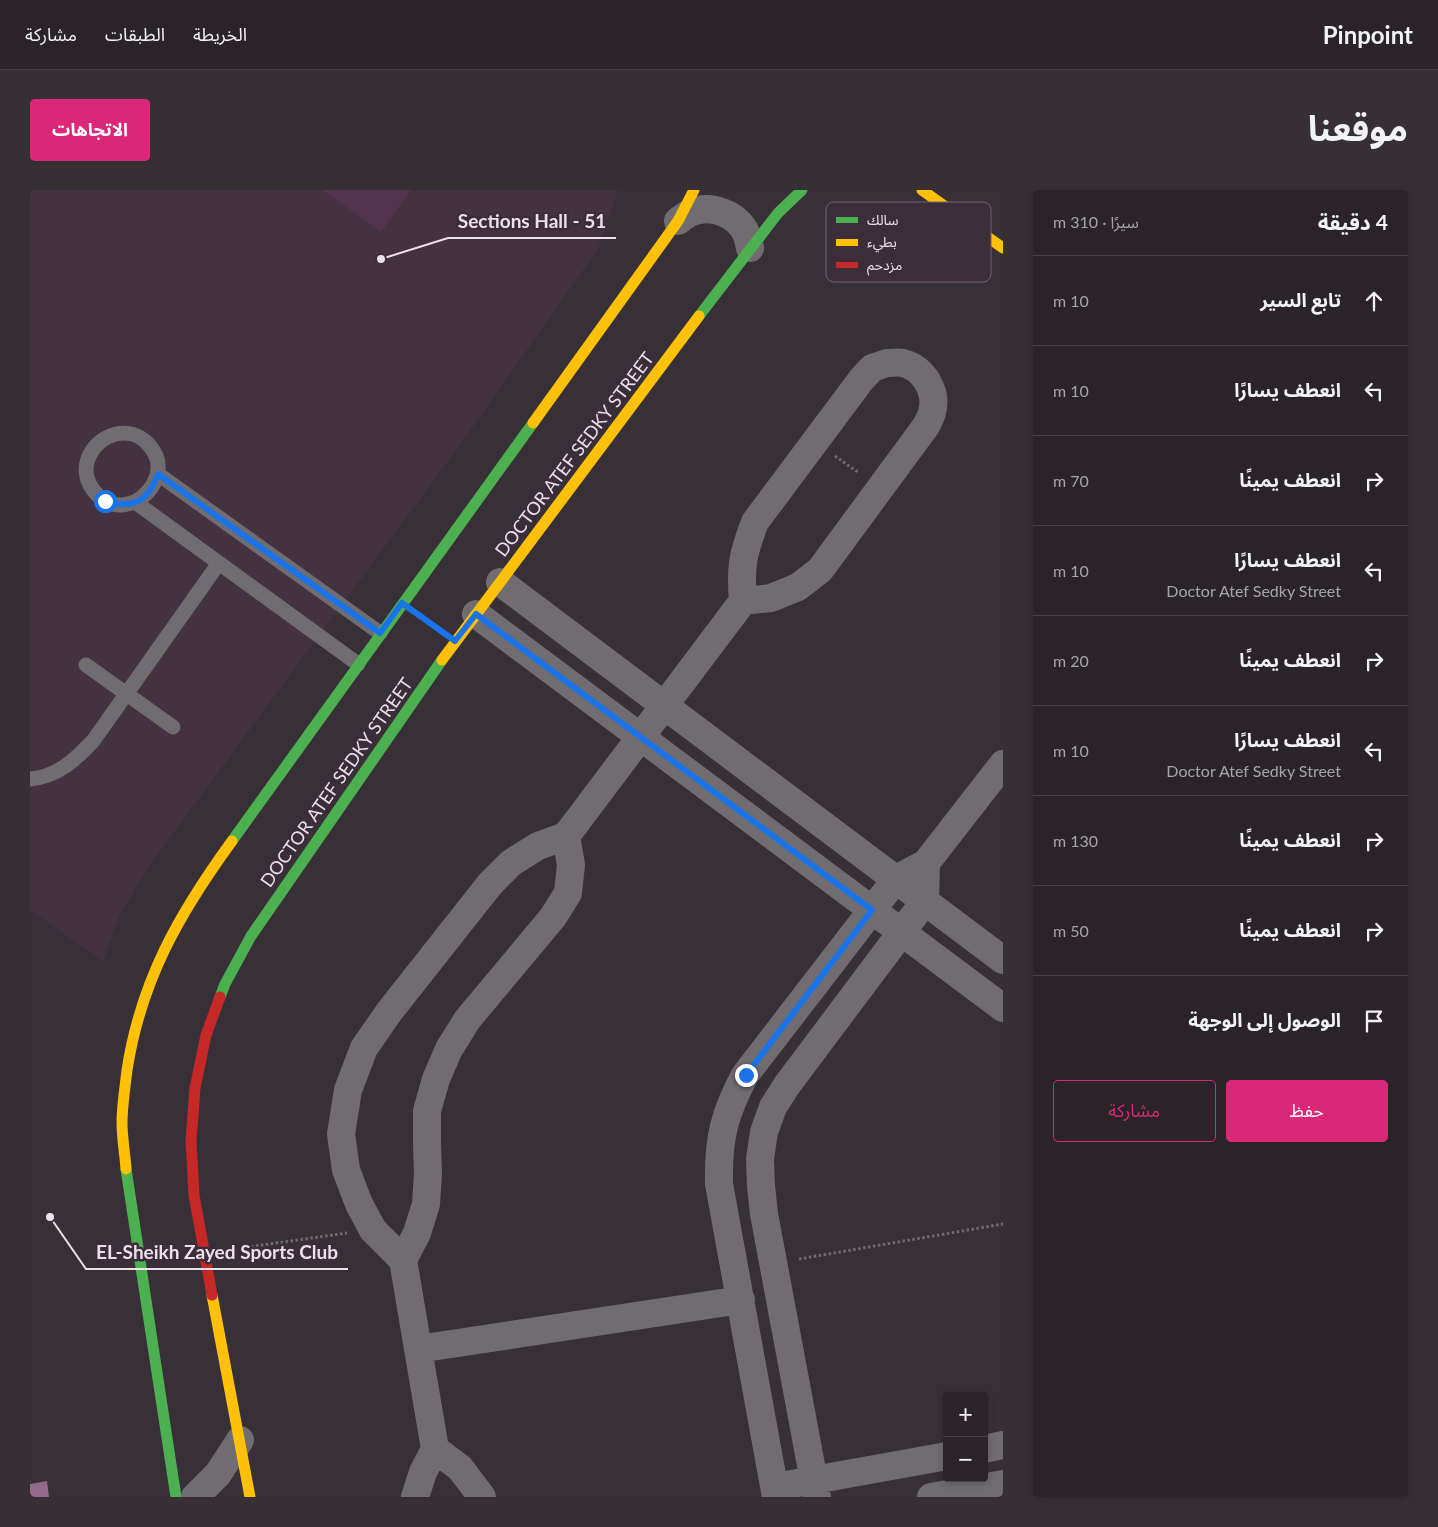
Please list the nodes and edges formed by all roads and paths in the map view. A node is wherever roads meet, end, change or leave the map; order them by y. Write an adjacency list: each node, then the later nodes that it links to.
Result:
1 (694, 190): 5 (street)
2 (802, 190): 7 (street, DOCTOR ATEF SEDKY STREET)
3 (922, 190): 4 (street)
4 (939, 202)
5 (678, 221): 7 (street); 16 (street)
6 (991, 239): 8 (street)
7 (750, 248): 14 (street, DOCTOR ATEF SEDKY STREET)
8 (1003, 248)
9 (815, 441): 11 (path); 11 (street); 15 (street)
10 (158, 474): 12 (lane); 12 (lane); 18 (lane)
11 (879, 488): 15 (street)
12 (136, 502): 13 (lane)
13 (219, 563): 20 (lane); 22 (lane)
14 (500, 582): 17 (street, DOCTOR ATEF SEDKY STREET); 23 (street)
15 (743, 600): 23 (street)
16 (402, 603): 18 (street); 19 (path)
17 (476, 614): 19 (street, DOCTOR ATEF SEDKY STREET); 25 (street)
18 (380, 633): 20 (street)
19 (455, 641): 43 (street, DOCTOR ATEF SEDKY STREET)
20 (358, 664): 51 (street)
21 (86, 665): 22 (lane)
22 (127, 693): 24 (lane); 27 (lane)
23 (664, 705): 25 (street); 30 (street)
24 (174, 727)
25 (640, 737): 28 (street); 32 (street)
26 (1003, 764): 29 (street)
27 (30, 780)
28 (566, 836): 37 (street); 39 (street)
29 (926, 863): 30 (street); 31 (street)
30 (896, 879): 31 (street); 32 (street)
31 (925, 901): 33 (street); 34 (street)
32 (872, 910): 33 (street); 41 (street)
33 (901, 932): 35 (street); 40 (street)
34 (1003, 960)
35 (1003, 1008)
36 (1003, 1224): 40 (path)
37 (373, 1230): 38 (path); 39 (street)
38 (241, 1248)
39 (403, 1260): 42 (street)
40 (774, 1263): 49 (street)
41 (741, 1300): 42 (street); 50 (street)
42 (418, 1349): 46 (street)
43 (240, 1440): 52 (street); 53 (street, DOCTOR ATEF SEDKY STREET)
44 (1003, 1446): 45 (street)
45 (988, 1448)
46 (436, 1449): 54 (street); 55 (street)
47 (943, 1457): 49 (street)
48 (1003, 1484): 56 (street)
49 (815, 1488): 50 (street)
50 (776, 1492)
51 (176, 1497)
52 (195, 1497)
53 (250, 1497)
54 (415, 1497)
55 (482, 1497)
56 (931, 1497)

